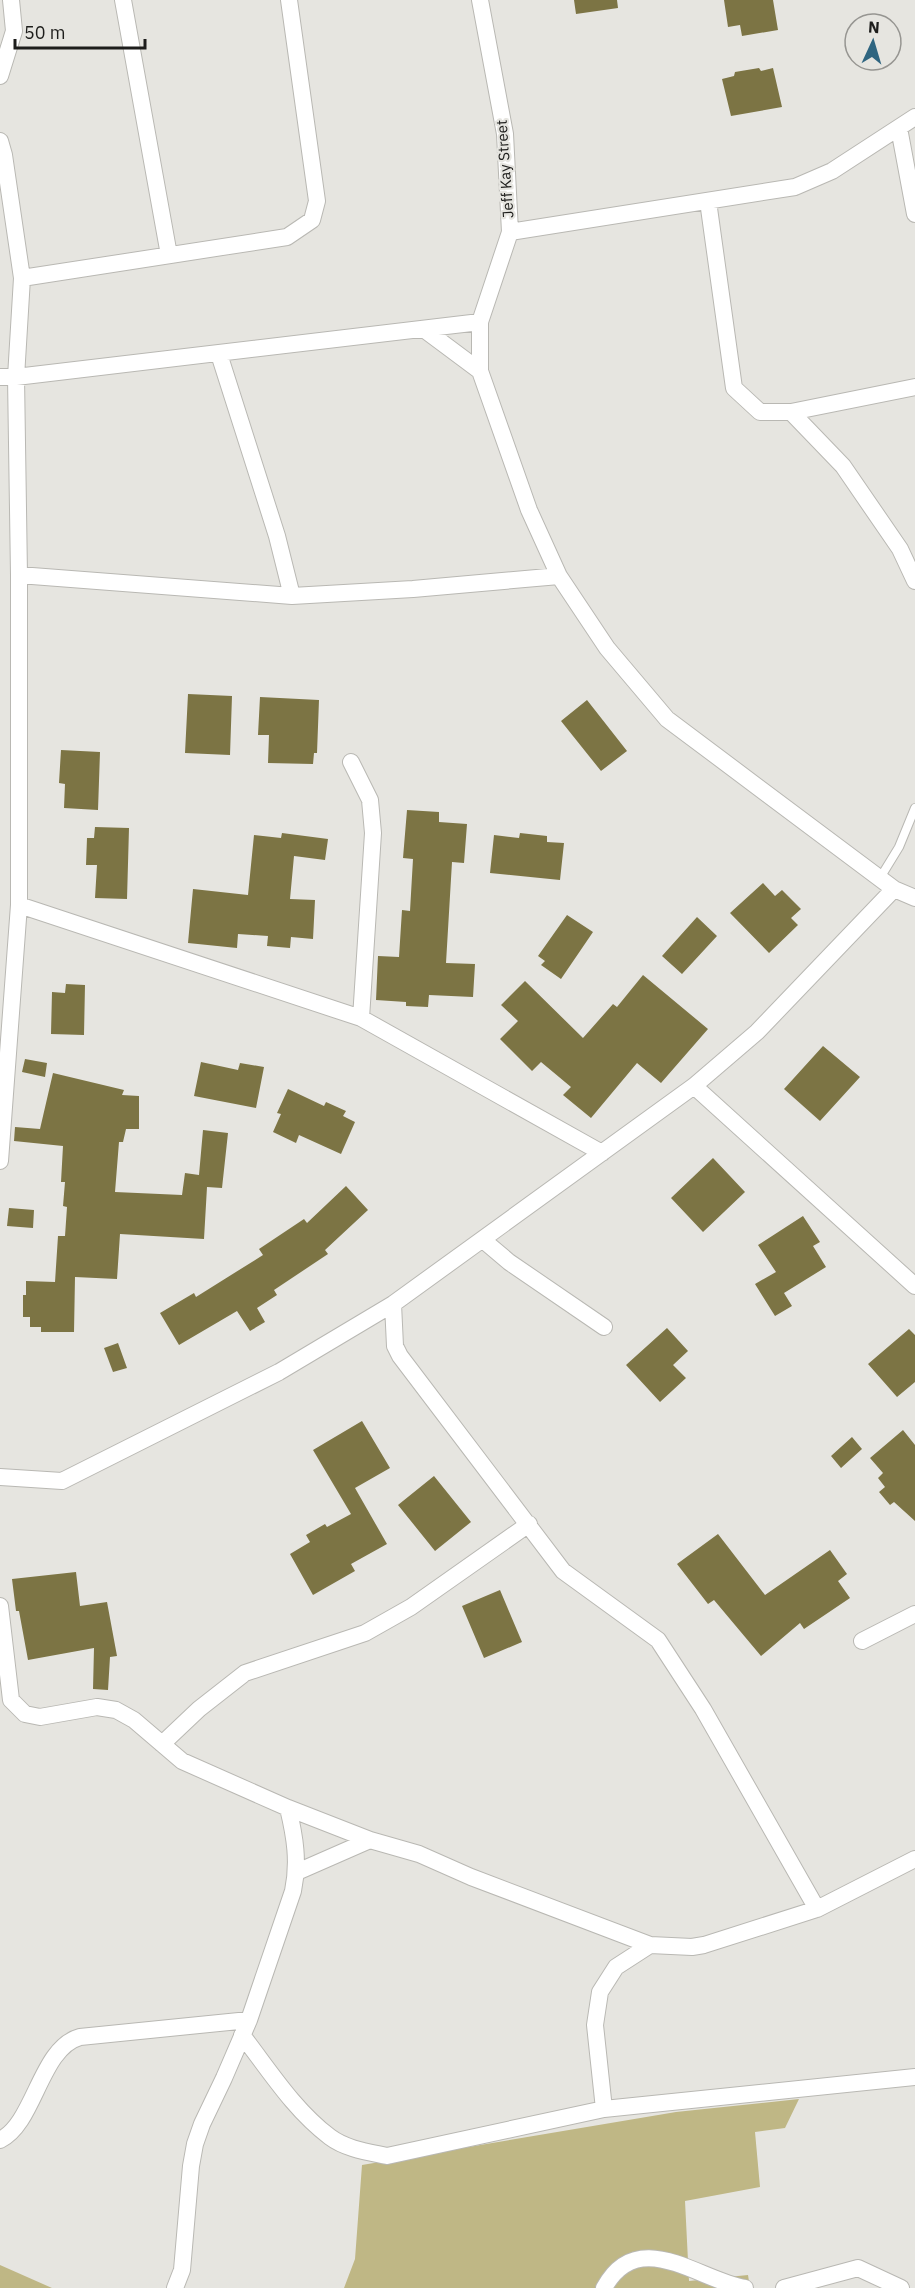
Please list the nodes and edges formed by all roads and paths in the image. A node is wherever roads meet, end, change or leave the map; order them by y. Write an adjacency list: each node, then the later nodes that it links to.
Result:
1 (11, 0): 5 (street)
2 (123, 0): 12 (street)
3 (289, 0): 12 (street)
4 (480, 0): 11 (street, Jeff Kay Street)
5 (0, 76)
6 (915, 117): 7 (street)
7 (899, 128): 9 (street); 10 (street)
8 (0, 141): 13 (street)
9 (708, 201): 11 (street); 20 (street)
10 (915, 214)
11 (510, 232): 14 (street, Jeff Kay Street)
12 (170, 255): 13 (street)
13 (22, 278): 18 (street)
14 (480, 322): 15 (street); 17 (street, Jeff Kay Street)
15 (425, 330): 16 (street); 17 (street)
16 (219, 354): 18 (street); 24 (street)
17 (480, 371): 22 (street)
18 (8, 377): 21 (street)
19 (915, 387): 20 (street)
20 (790, 412): 23 (street)
21 (19, 575): 24 (street); 30 (street)
22 (559, 576): 24 (street); 27 (street)
23 (915, 581)
24 (292, 596)
25 (351, 762): 32 (street)
26 (915, 808): 27 (lane)
27 (879, 878): 28 (street)
28 (894, 889): 29 (street); 33 (street)
29 (915, 898)
30 (19, 905): 31 (street); 32 (street)
31 (6, 995): 35 (street)
32 (361, 1018): 34 (street)
33 (694, 1086): 34 (street); 37 (street)
34 (602, 1153): 36 (street)
35 (0, 1161)
36 (483, 1240): 38 (street); 39 (street)
37 (915, 1286)
38 (393, 1304): 40 (street); 41 (street)
39 (604, 1328)
40 (0, 1477)
41 (529, 1524): 45 (street); 50 (street)
42 (0, 1606): 45 (street)
43 (915, 1614): 44 (street)
44 (862, 1641)
45 (162, 1744): 46 (street)
46 (288, 1808): 47 (street); 49 (street)
47 (370, 1839): 49 (street); 51 (street)
48 (915, 1859): 50 (street)
49 (297, 1872): 52 (street)
50 (817, 1908): 51 (street)
51 (650, 1945): 54 (street)
52 (245, 2028): 54 (street); 55 (street); 56 (street)
53 (915, 2077): 54 (street)
54 (604, 2109)
55 (0, 2140)
56 (175, 2288)
57 (604, 2288): 58 (street)
58 (745, 2288)
59 (784, 2288): 60 (street)
60 (901, 2288)

